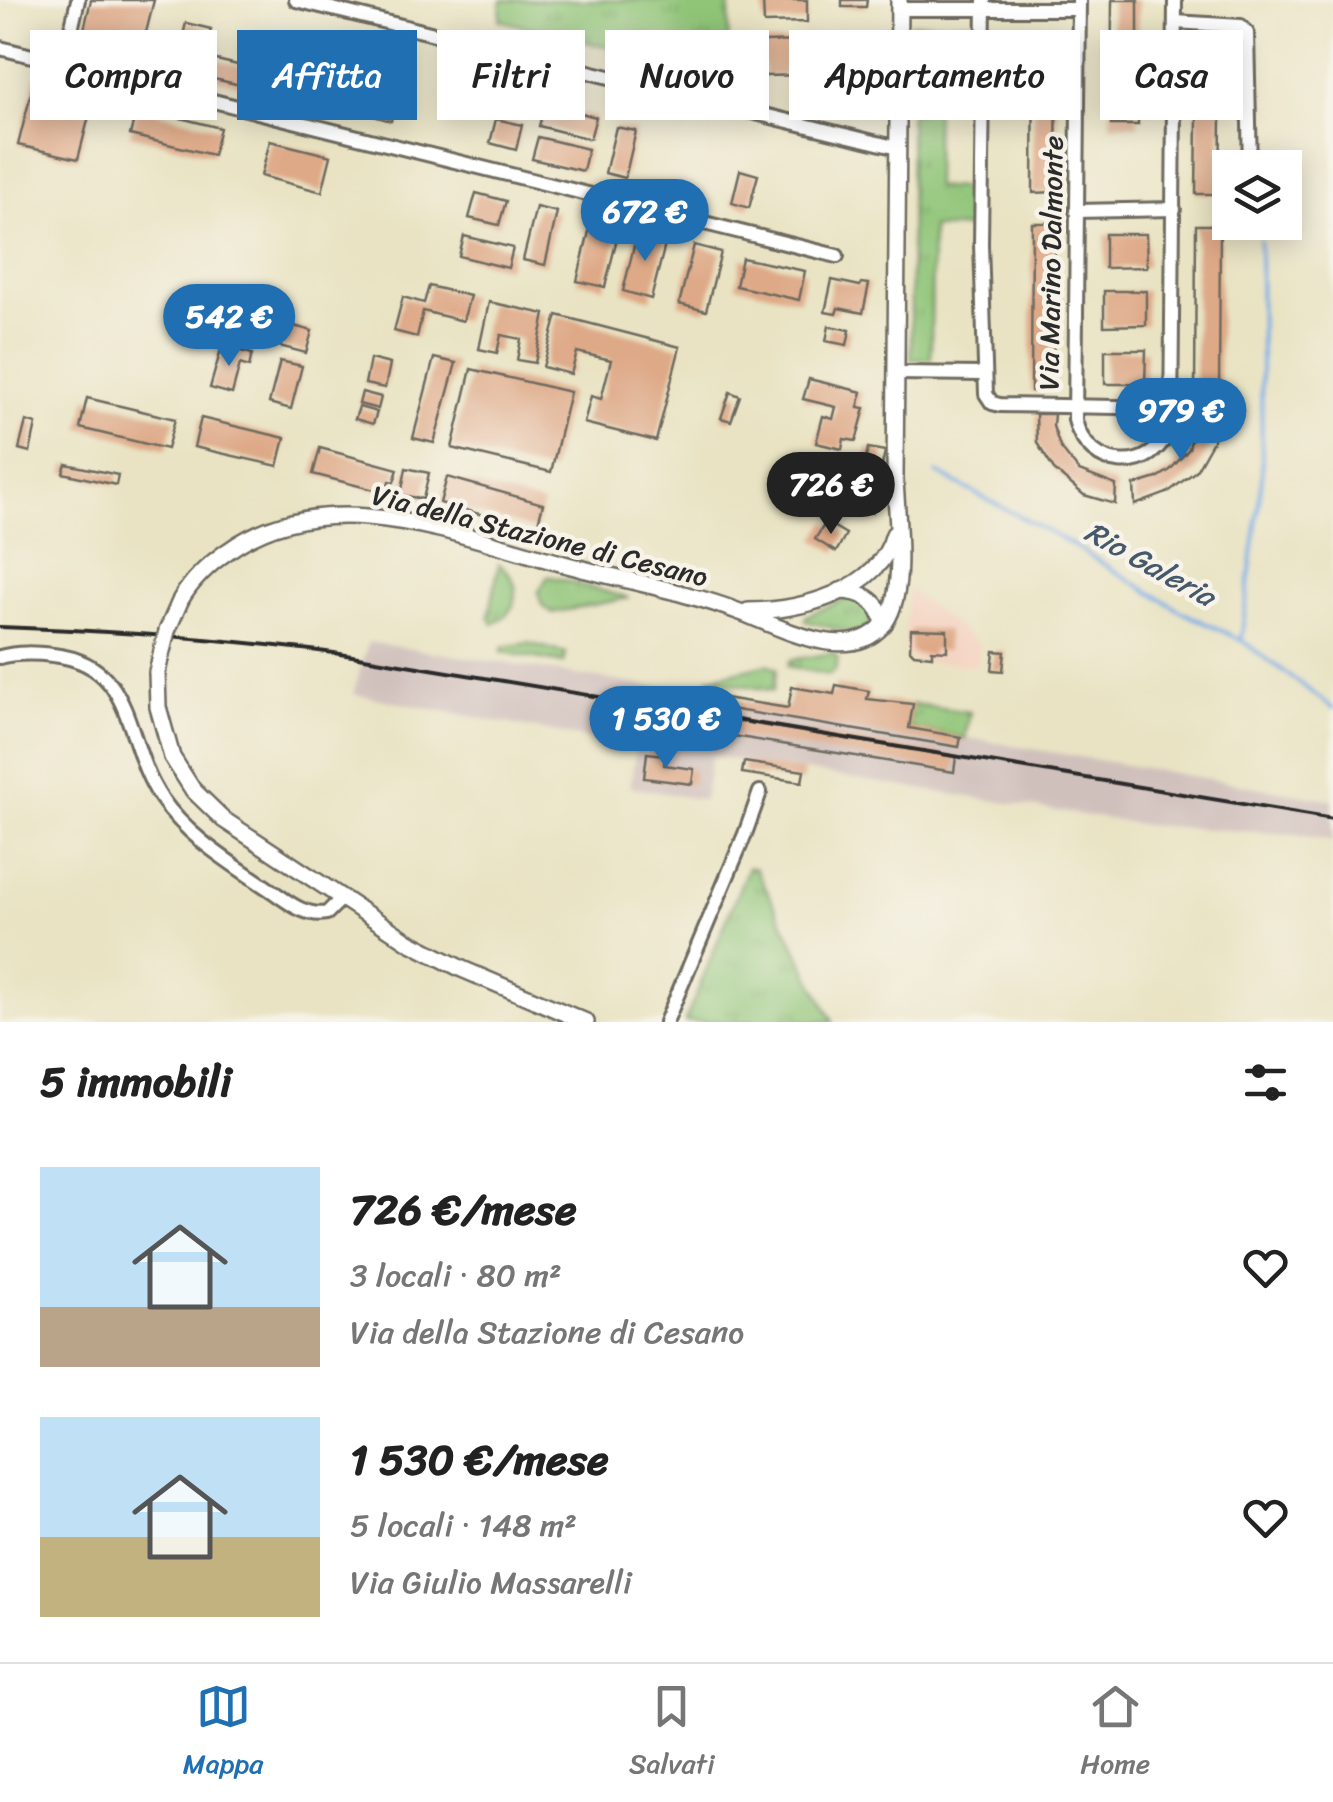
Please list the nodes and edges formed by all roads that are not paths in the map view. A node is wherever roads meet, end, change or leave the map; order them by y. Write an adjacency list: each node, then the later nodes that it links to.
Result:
1 (78, 0): 8 (street)
2 (296, 0): 12 (street)
3 (1175, 0): 7 (street, Via Marino Dalmonte)
4 (899, 5): 5 (street); 12 (street, Via della Stazione di Cesano)
5 (984, 5): 6 (street); 18 (street)
6 (1078, 5): 15 (street, Via Marino Dalmonte)
7 (1175, 22): 13 (street); 14 (street, Via Marino Dalmonte)
8 (71, 30)
9 (0, 48): 10 (street)
10 (30, 56)
11 (217, 102): 16 (street)
12 (898, 148): 17 (street, Via della Stazione di Cesano)
13 (1250, 150)
14 (1174, 209): 15 (street); 20 (street, Via Marino Dalmonte)
15 (1076, 211): 19 (street, Via Marino Dalmonte)
16 (837, 256)
17 (896, 373): 18 (street); 21 (street, Via della Stazione di Cesano)
18 (983, 374): 19 (street)
19 (1074, 407): 20 (street, Via Marino Dalmonte); 20 (street, Via Marino Dalmonte)
20 (1172, 408)
21 (896, 526): 22 (street, Via della Stazione di Cesano); 24 (street, Via della Stazione di Cesano)
22 (839, 591): 23 (street, Via della Stazione di Cesano); 24 (street)
23 (738, 611): 24 (street, Via della Stazione di Cesano); 27 (street, Via della Stazione di Cesano, bridge)
24 (884, 624)
25 (0, 658): 27 (street)
26 (760, 792): 29 (street)
27 (341, 899): 28 (street, Via della Stazione di Cesano)
28 (586, 1022)
29 (666, 1022)

